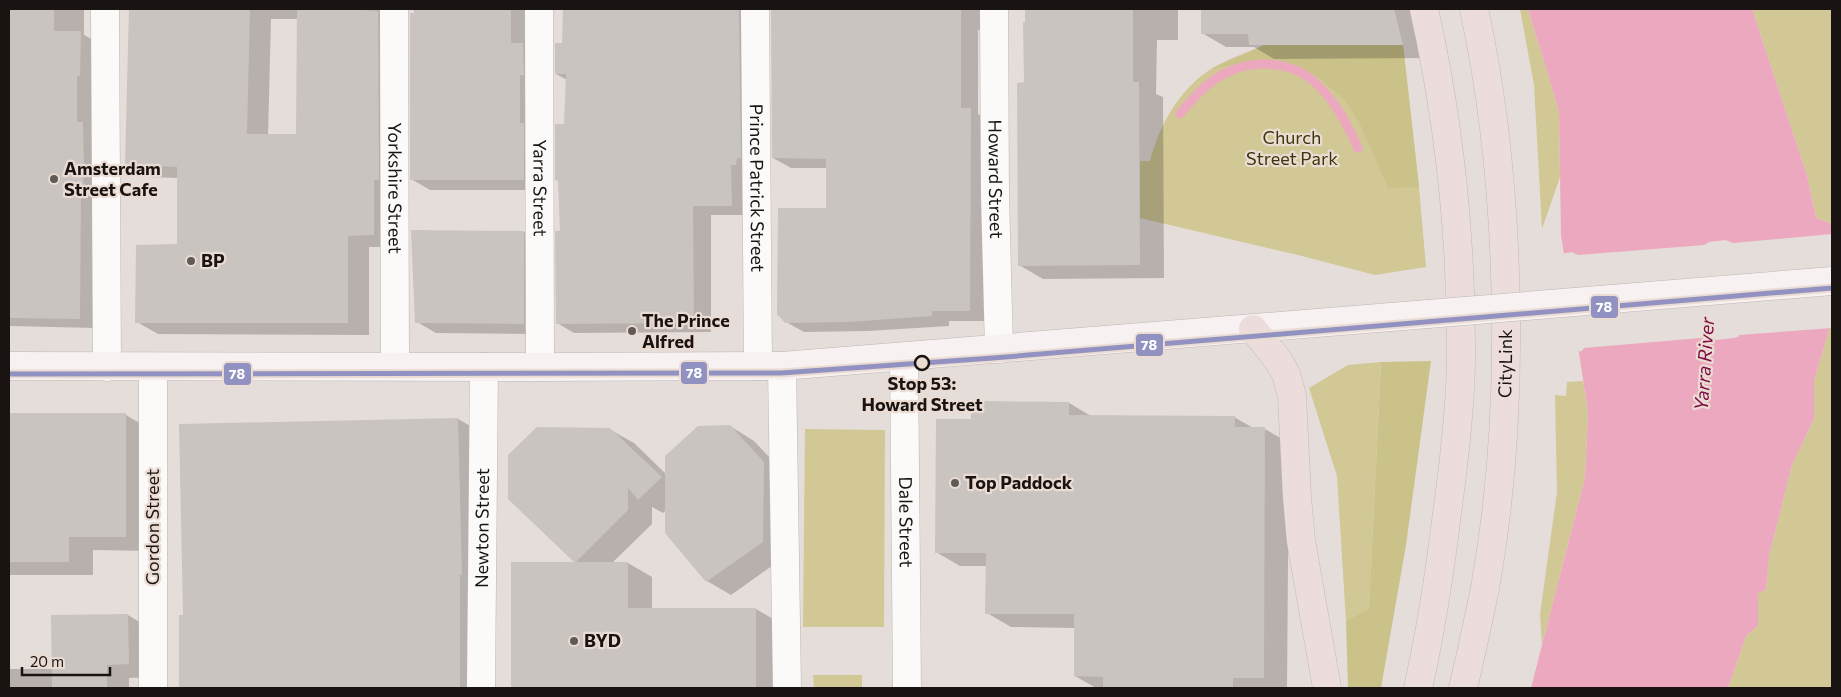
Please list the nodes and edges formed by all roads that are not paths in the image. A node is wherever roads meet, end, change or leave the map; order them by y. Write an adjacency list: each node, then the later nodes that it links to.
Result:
1 (105, 9): 15 (street)
2 (394, 9): 13 (street, Yorkshire Street)
3 (539, 9): 18 (street, Yarra Street)
4 (755, 9): 14 (street, Prince Patrick Street)
5 (994, 9): 10 (street, Howard Street)
6 (1424, 9): 24 (highway)
7 (1474, 9): 25 (highway, CityLink)
8 (1832, 281): 9 (main road, bridge)
9 (1253, 329): 10 (main road); 23 (highway)
10 (1000, 350): 11 (main road)
11 (904, 356): 14 (main road); 22 (street, Dale Street)
12 (9, 366): 15 (main road)
13 (395, 366): 16 (main road); 17 (main road)
14 (770, 366): 18 (main road); 21 (street)
15 (107, 367): 16 (main road)
16 (153, 367): 19 (street, Gordon Street)
17 (484, 367): 18 (main road); 20 (street, Newton Street)
18 (540, 368)
19 (153, 688)
20 (481, 688)
21 (788, 688)
22 (907, 688)
23 (1327, 688)
24 (1418, 688)
25 (1463, 688)

